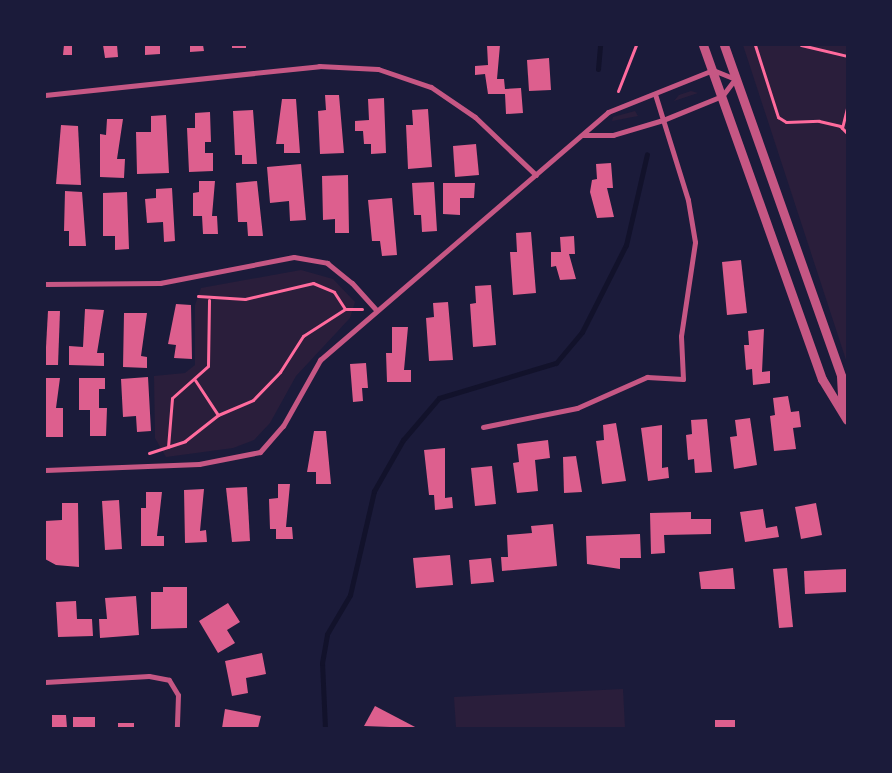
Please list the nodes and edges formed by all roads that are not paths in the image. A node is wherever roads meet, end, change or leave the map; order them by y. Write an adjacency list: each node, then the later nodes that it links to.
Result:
1 (703, 45): 3 (street)
2 (724, 45): 4 (street)
3 (713, 70): 4 (street); 5 (street); 7 (street)
4 (735, 79): 7 (street); 13 (street)
5 (655, 94): 8 (street); 9 (street)
6 (45, 95): 10 (street)
7 (722, 96): 8 (street); 13 (street)
8 (663, 120): 9 (street); 15 (street)
9 (583, 135): 10 (street)
10 (536, 175): 12 (street)
11 (45, 284): 12 (street)
12 (376, 310): 16 (street)
13 (843, 409): 14 (street)
14 (847, 420)
15 (483, 427)
16 (45, 470)
17 (45, 682): 18 (street)
18 (177, 728)

